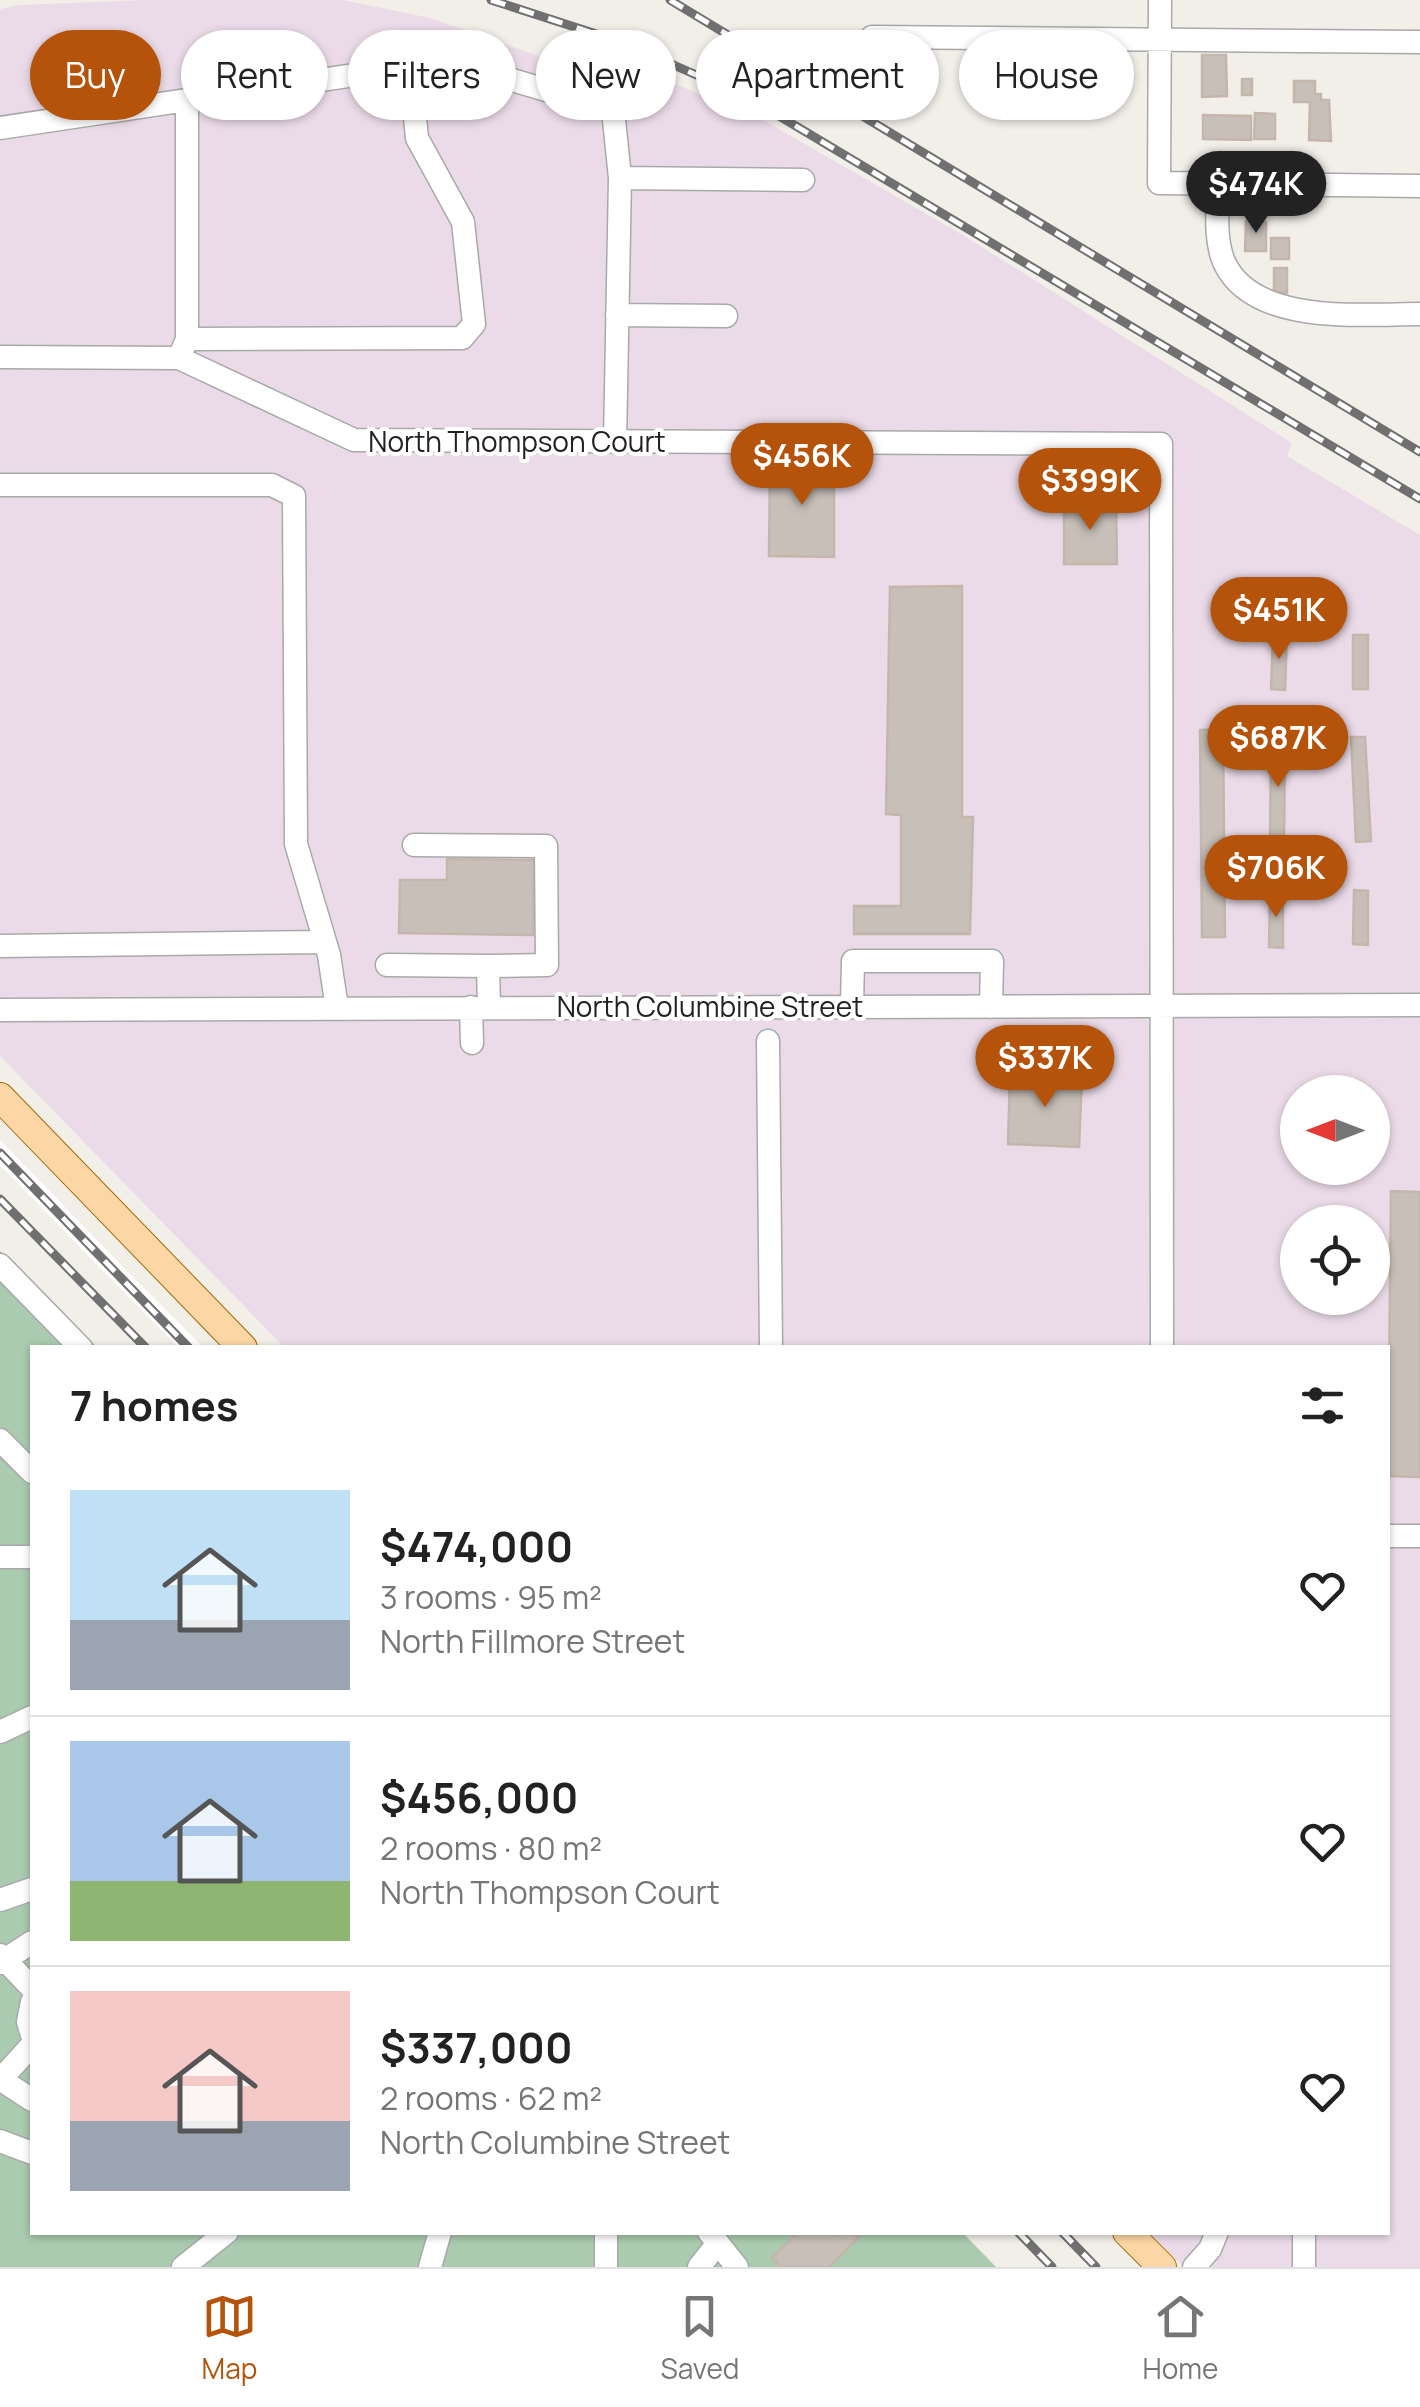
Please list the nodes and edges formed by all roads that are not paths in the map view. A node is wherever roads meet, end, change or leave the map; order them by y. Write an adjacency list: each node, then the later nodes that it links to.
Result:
1 (1160, 0): 3 (street)
2 (939, 37): 3 (street)
3 (1160, 39): 4 (street); 12 (street)
4 (1420, 42)
5 (516, 81): 10 (street)
6 (181, 101): 9 (street)
7 (187, 120): 17 (street)
8 (416, 120): 17 (street)
9 (0, 128)
10 (620, 178): 11 (street); 15 (street)
11 (803, 180)
12 (1218, 184): 13 (street); 14 (street)
13 (1420, 186)
14 (1420, 314)
15 (617, 315): 16 (street); 19 (street)
16 (726, 316)
17 (183, 348): 18 (street); 19 (street, North Thompson Court)
18 (0, 357)
19 (615, 442): 28 (street, North Thompson Court)
20 (0, 485): 22 (street)
21 (414, 845): 25 (street)
22 (325, 942): 23 (street); 31 (street)
23 (0, 946)
24 (388, 964): 25 (street)
25 (488, 966): 29 (street)
26 (852, 1005): 29 (street, North Columbine Street); 30 (street, North Columbine Street); 30 (street)
27 (1420, 1005): 28 (street, North Columbine Street)
28 (1162, 1006): 30 (street, North Columbine Street); 40 (street)
29 (480, 1007): 31 (street, North Columbine Street); 34 (street)
30 (991, 1007)
31 (337, 1008): 32 (street, North Columbine Street)
32 (0, 1010)
33 (768, 1041): 39 (street)
34 (472, 1043)
35 (0, 1098): 38 (main road)
36 (0, 1265): 37 (street)
37 (77, 1345)
38 (241, 1345)
39 (770, 1345)
40 (1162, 1345)
41 (0, 1440): 42 (street)
42 (30, 1470)
43 (1390, 1536): 44 (street)
44 (1420, 1536)
45 (0, 1556): 46 (street)
46 (30, 1557)
47 (30, 1718): 48 (street)
48 (0, 1732)
49 (30, 1890): 50 (street)
50 (0, 1900)
51 (30, 1943): 52 (street)
52 (1, 1959): 53 (street)
53 (30, 1986)
54 (30, 2047): 55 (street)
55 (0, 2080): 56 (street)
56 (30, 2099)
57 (0, 2141): 58 (street)
58 (30, 2152)
59 (223, 2235): 66 (street)
60 (439, 2235): 67 (street)
61 (606, 2235): 68 (street)
62 (1130, 2235): 71 (main road)
63 (1216, 2235): 72 (street)
64 (1304, 2235): 73 (street)
65 (714, 2238): 69 (street); 70 (street)
66 (183, 2267)
67 (430, 2267)
68 (606, 2267)
69 (699, 2267)
70 (737, 2267)
71 (1162, 2267)
72 (1194, 2267)
73 (1304, 2267)

